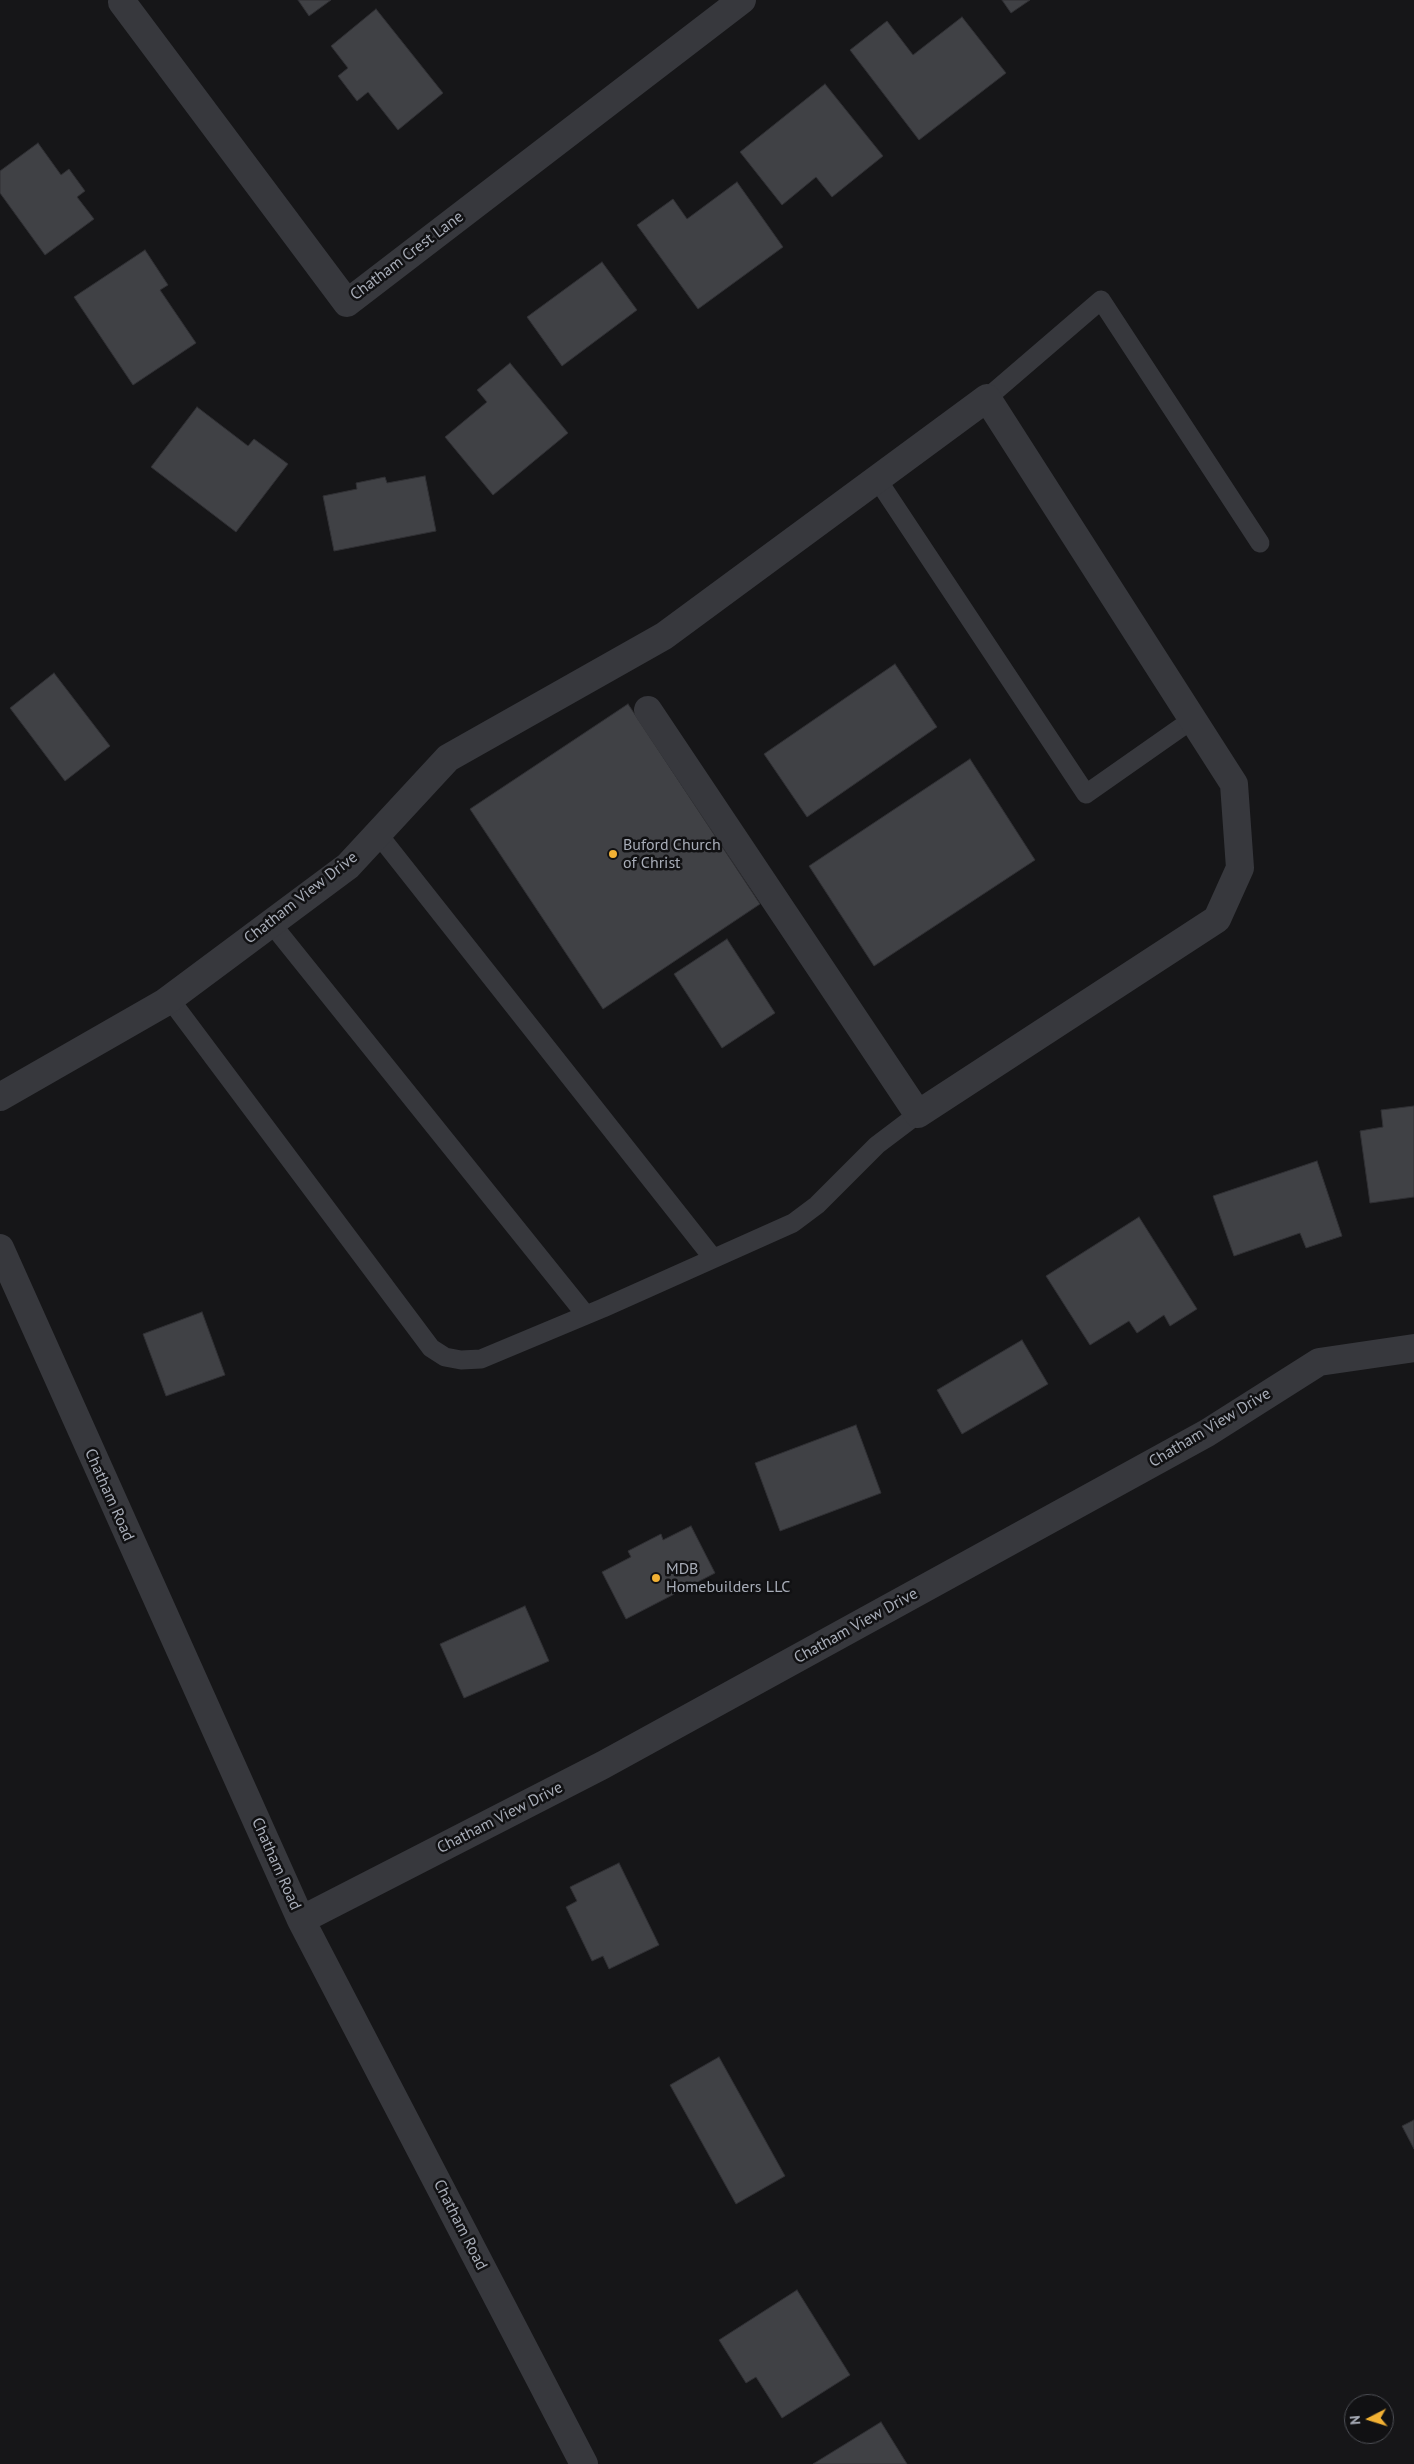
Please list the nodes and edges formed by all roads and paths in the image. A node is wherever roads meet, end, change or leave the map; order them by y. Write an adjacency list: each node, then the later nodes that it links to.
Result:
1 (742, 0): 2 (street, Chatham Crest Lane)
2 (122, 2)
3 (987, 398): 4 (street, Chatham View Drive); 5 (lane); 7 (street)
4 (877, 478): 7 (lane); 8 (street, Chatham View Drive)
5 (1260, 543)
6 (648, 710): 12 (street)
7 (1193, 719): 12 (street)
8 (378, 834): 9 (street, Chatham View Drive); 14 (lane)
9 (271, 923): 10 (street, Chatham View Drive); 15 (lane)
10 (170, 998): 11 (street, Chatham View Drive); 15 (lane)
11 (0, 1098)
12 (918, 1114): 14 (lane)
13 (0, 1248): 17 (street, Chatham Road)
14 (713, 1258): 15 (lane)
15 (586, 1314)
16 (1414, 1348): 17 (street, Chatham View Drive)
17 (301, 1920): 18 (street, Chatham Road)
18 (584, 2464)

